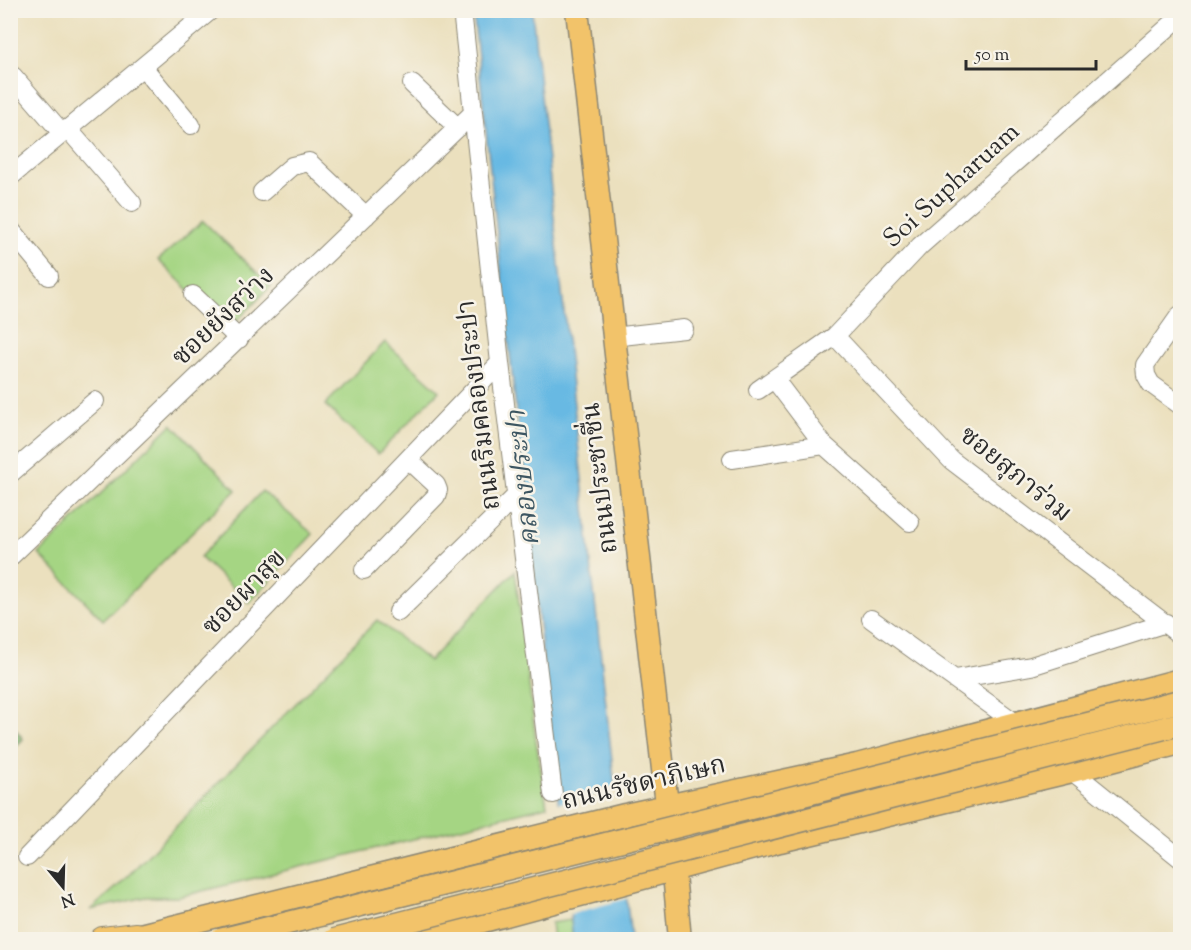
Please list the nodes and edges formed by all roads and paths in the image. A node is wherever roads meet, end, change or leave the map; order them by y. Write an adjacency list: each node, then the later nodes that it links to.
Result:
1 (211, 10): 5 (street)
2 (462, 10): 8 (street, ถนนริมคลองประปา)
3 (577, 10): 22 (main road, ถนนประชาชื่น)
4 (1180, 17): 21 (street, Soi Supharuam)
5 (143, 67): 9 (street); 11 (street)
6 (13, 76): 11 (street)
7 (412, 84): 10 (street)
8 (472, 114): 10 (street, ซอยยังสว่าง); 24 (street, ถนนริมคลองประปา)
9 (190, 125)
10 (458, 128): 15 (street, ซอยยังสว่าง)
11 (65, 131): 12 (street); 14 (street)
12 (10, 177)
13 (262, 192): 15 (street)
14 (132, 203)
15 (366, 216): 23 (street, ซอยยังสว่าง)
16 (10, 228): 17 (street)
17 (49, 276)
18 (193, 295): 23 (street)
19 (1180, 315): 28 (street)
20 (684, 329): 22 (street)
21 (835, 336): 25 (street, Soi Supharuam); 39 (street, ซอยสุภาร่วม)
22 (613, 337): 51 (main road, ถนนประชาชื่น)
23 (239, 339): 35 (street, ซอยยังสว่าง)
24 (500, 363): 30 (street, ซอยผาสุข); 33 (street, ถนนริมคลองประปา)
25 (775, 380): 26 (street, Soi Supharuam); 29 (street)
26 (758, 390)
27 (95, 401): 32 (street)
28 (1180, 405)
29 (824, 445): 31 (street); 34 (street)
30 (408, 459): 36 (street); 52 (street, ซอยผาสุข)
31 (732, 459)
32 (10, 474)
33 (516, 496): 37 (street); 49 (street, ถนนริมคลองประปา)
34 (910, 522)
35 (10, 557)
36 (364, 570)
37 (398, 612)
38 (871, 619): 41 (street)
39 (1166, 623): 40 (street, ซอยสุภาร่วม); 41 (street)
40 (1180, 636)
41 (955, 679): 44 (street)
42 (1180, 680): 44 (main road, ถนนรัชดาภิเษก)
43 (1180, 701): 59 (main road, ถนนรัชดาภิเษก, bridge)
44 (1017, 724): 47 (main road, ถนนรัชดาภิเษก)
45 (1180, 724): 60 (main road, bridge)
46 (1180, 743): 48 (main road)
47 (933, 746): 50 (main road); 51 (main road, ถนนรัชดาภิเษก)
48 (1072, 771): 50 (main road); 53 (street)
49 (553, 794)
50 (942, 802): 55 (main road)
51 (667, 807): 54 (main road, ถนนรัชดาภิเษก); 55 (main road, ถนนประชาชื่น)
52 (27, 858)
53 (1180, 858)
54 (432, 864): 56 (main road); 57 (main road, ถนนรัชดาภิเษก)
55 (673, 869): 56 (main road); 62 (main road, ถนนประชาชื่น)
56 (458, 927): 61 (main road)
57 (128, 938): 58 (highway)
58 (103, 939)
59 (220, 939)
60 (334, 939)
61 (413, 939)
62 (680, 939)

